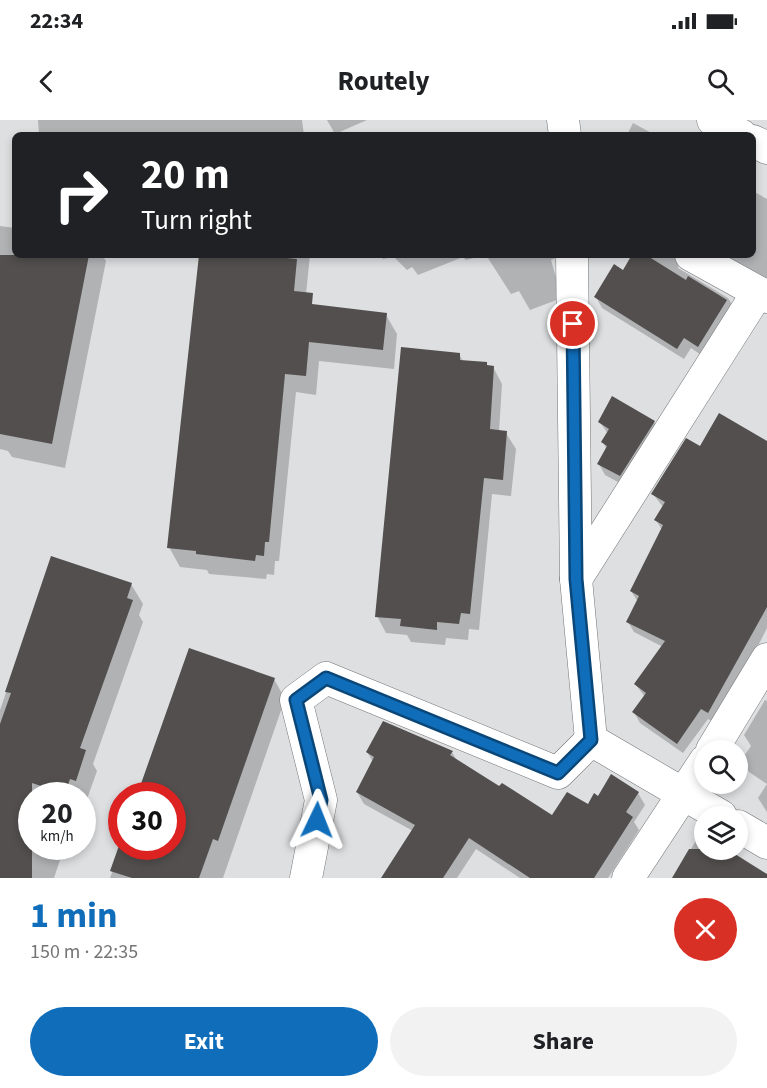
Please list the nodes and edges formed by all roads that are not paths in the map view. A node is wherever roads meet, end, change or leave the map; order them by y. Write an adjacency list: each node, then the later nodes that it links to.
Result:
1 (713, 120): 2 (street)
2 (735, 132)
3 (572, 258): 6 (street)
4 (696, 258): 5 (street)
5 (762, 295): 6 (street)
6 (576, 579): 8 (street)
7 (767, 658): 9 (street)
8 (591, 740): 11 (street); 15 (street)
9 (718, 740)
10 (694, 780): 11 (street)
11 (685, 795): 12 (street); 16 (street)
12 (704, 806)
13 (748, 832): 14 (street)
14 (767, 843)
15 (306, 878)
16 (628, 878)

